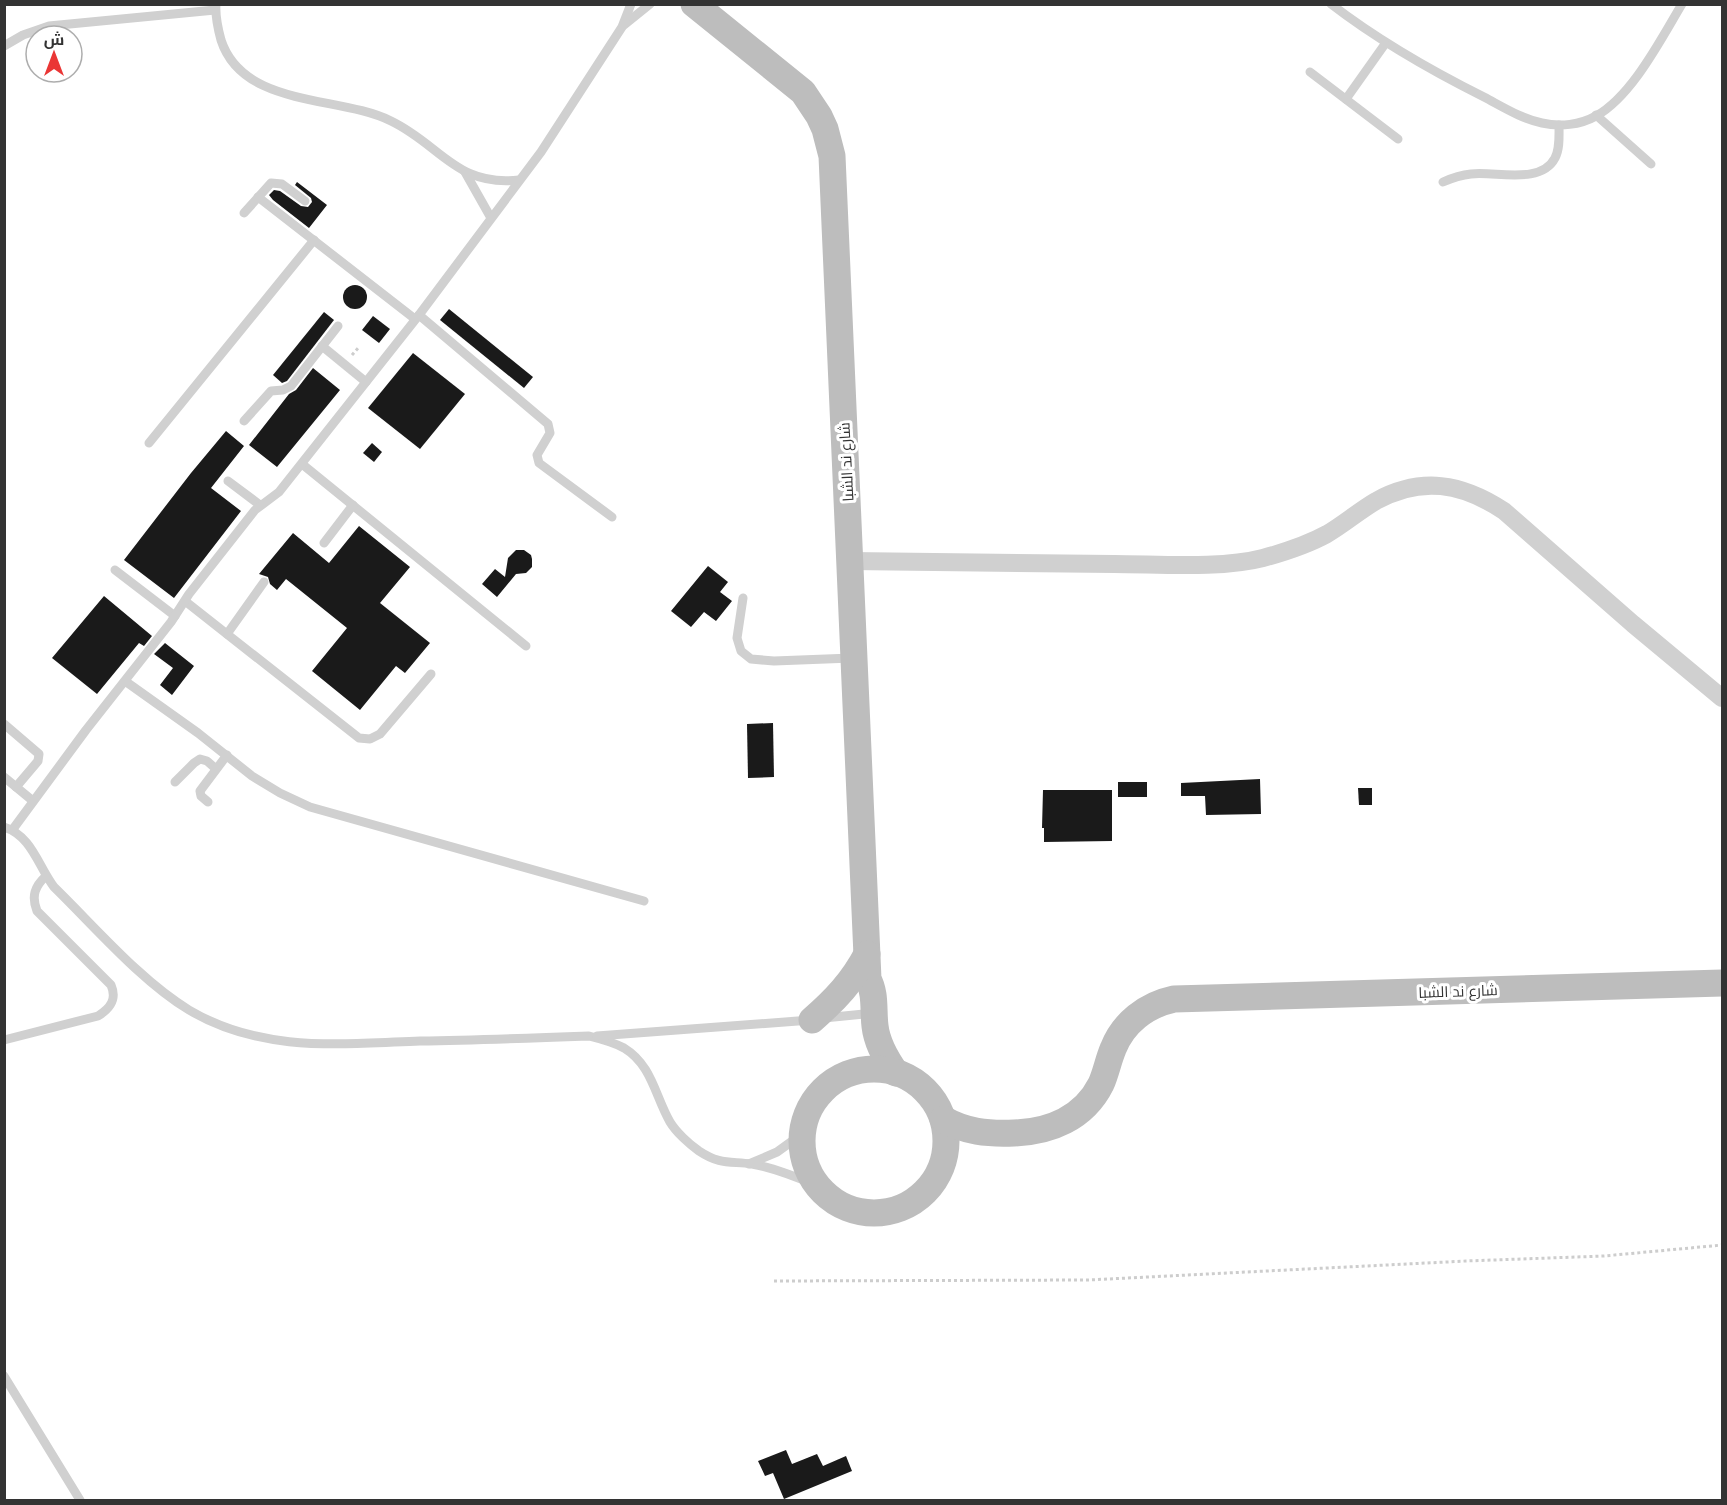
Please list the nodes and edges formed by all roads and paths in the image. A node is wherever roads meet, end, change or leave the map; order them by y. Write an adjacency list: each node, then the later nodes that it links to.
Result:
1 (631, 4): 7 (lane)
2 (650, 4): 7 (lane)
3 (694, 4): 36 (main road, شارع ند الشبا)
4 (1331, 4): 8 (lane)
5 (1683, 4): 12 (lane)
6 (216, 7): 9 (lane); 16 (lane)
7 (622, 27): 17 (lane)
8 (1385, 44): 11 (lane); 13 (lane)
9 (4, 46)
10 (1310, 72): 11 (lane)
11 (1346, 99): 14 (lane)
12 (1596, 115): 13 (lane); 15 (lane)
13 (1560, 125): 18 (lane)
14 (1398, 139)
15 (1651, 164)
16 (465, 172): 17 (lane); 22 (lane)
17 (519, 180): 22 (lane)
18 (1443, 182)
19 (258, 197): 20 (lane); 21 (lane); 23 (lane)
20 (305, 201)
21 (244, 213)
22 (491, 218): 24 (lane)
23 (314, 240): 24 (lane); 29 (lane)
24 (417, 317): 27 (lane); 34 (lane)
25 (338, 326): 26 (lane)
26 (322, 346): 27 (lane); 28 (lane)
27 (366, 382): 30 (lane)
28 (244, 421)
29 (148, 443)
30 (302, 464): 32 (lane); 33 (lane)
31 (228, 481): 32 (lane)
32 (260, 505): 40 (lane)
33 (353, 505): 35 (lane); 43 (lane)
34 (612, 517)
35 (324, 543)
36 (850, 561): 44 (main road, شارع ند الشبا); 47 (street)
37 (115, 570): 41 (lane)
38 (264, 582): 42 (lane)
39 (744, 598): 44 (lane)
40 (185, 601): 41 (lane); 42 (lane)
41 (175, 616): 46 (lane)
42 (226, 634): 45 (lane)
43 (526, 646)
44 (854, 658): 59 (main road, شارع ند الشبا)
45 (431, 674)
46 (125, 681): 49 (lane); 54 (lane)
47 (1722, 698)
48 (4, 724): 53 (lane)
49 (226, 755): 50 (lane); 58 (lane)
50 (216, 769): 52 (lane); 55 (lane)
51 (4, 777): 53 (lane)
52 (175, 782)
53 (16, 787): 54 (lane)
54 (33, 801): 56 (lane)
55 (208, 802)
56 (9, 828): 57 (lane)
57 (46, 876): 64 (lane); 65 (lane)
58 (644, 901)
59 (868, 966): 62 (main road, شارع ند الشبا); 63 (main road); 66 (main road, شارع ند الشبا)
60 (1722, 983): 61 (main road, شارع ند الشبا)
61 (1194, 999): 68 (main road, شارع ند الشبا); 71 (main road, شارع ند الشبا)
62 (864, 1014): 63 (lane); 67 (main road, شارع ند الشبا)
63 (812, 1020): 64 (lane)
64 (589, 1036): 70 (lane)
65 (4, 1040)
66 (896, 1073): 67 (main road); 68 (main road)
67 (847, 1075): 69 (main road)
68 (943, 1119): 71 (main road)
69 (802, 1134): 70 (lane); 72 (main road)
70 (749, 1164): 72 (lane)
71 (942, 1164): 72 (main road)
72 (818, 1186)
73 (1722, 1245): 74 (path)
74 (774, 1281)
75 (4, 1376): 76 (lane)
76 (80, 1500)

